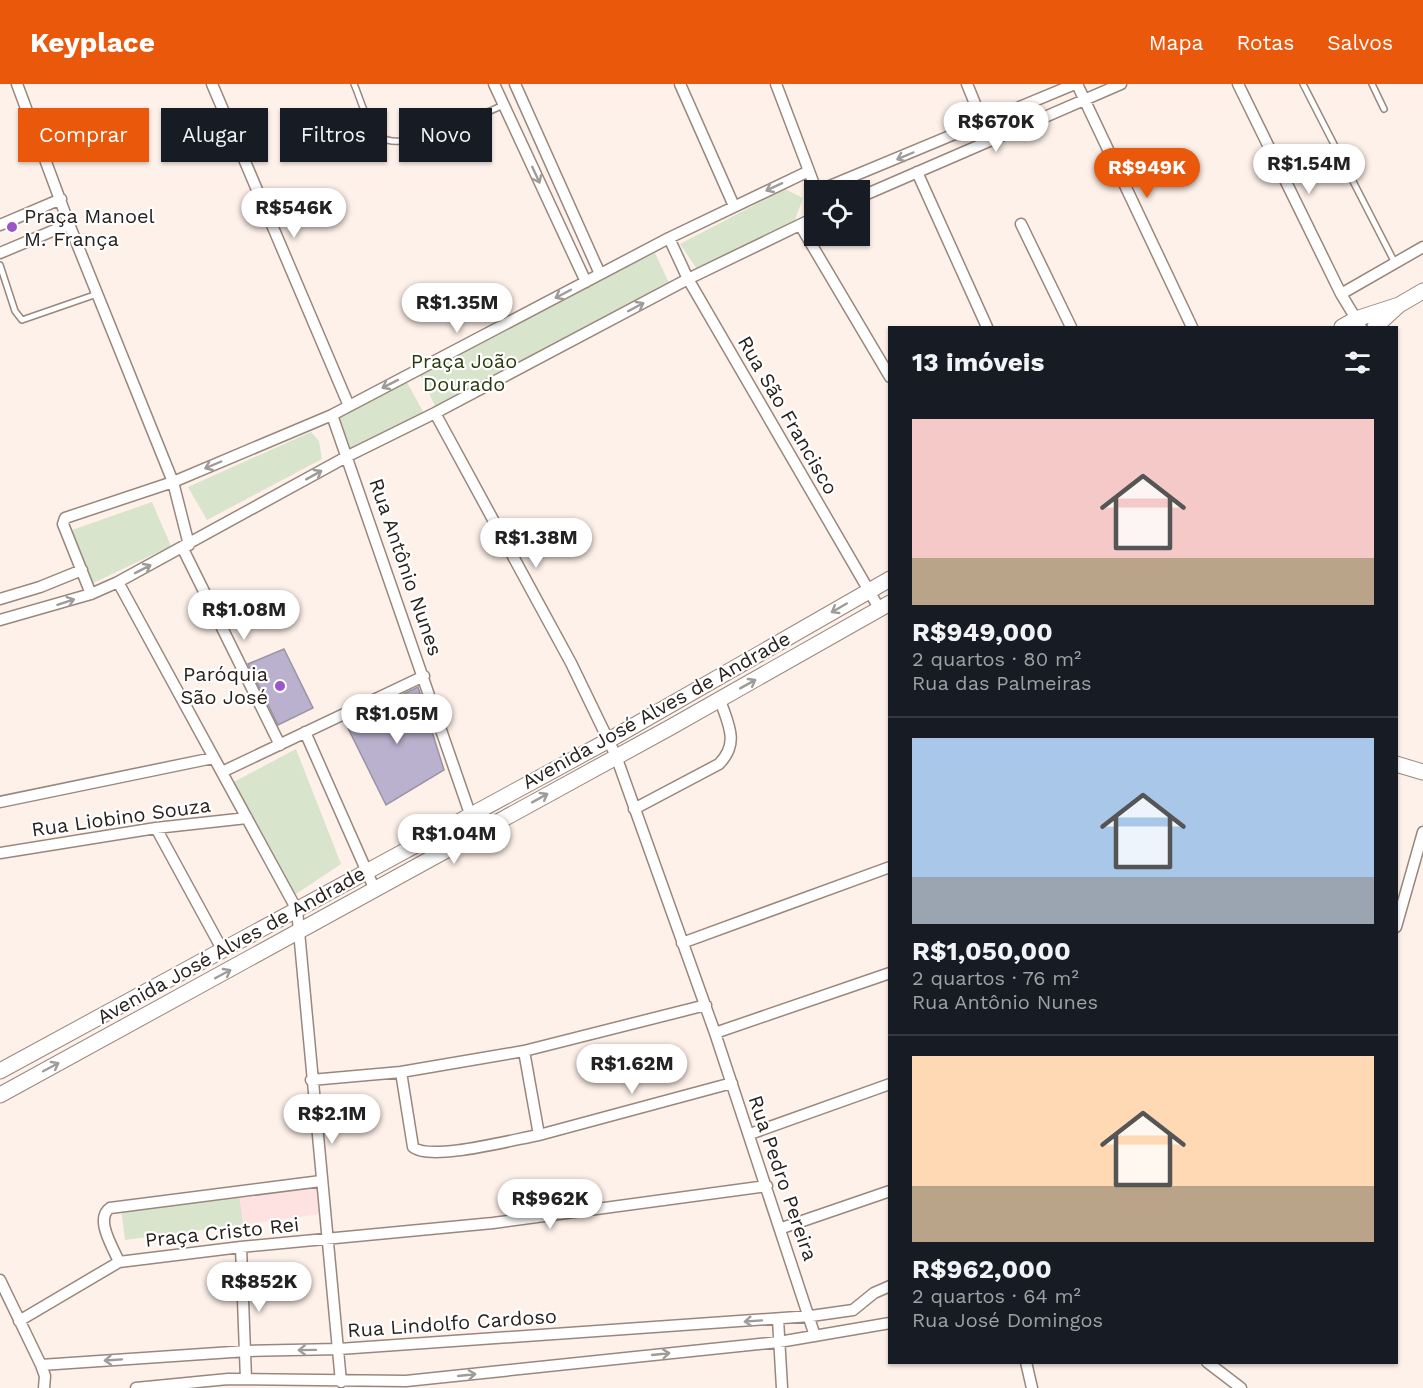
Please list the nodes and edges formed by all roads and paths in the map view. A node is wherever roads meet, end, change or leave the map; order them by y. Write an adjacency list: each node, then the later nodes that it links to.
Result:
1 (17, 84): 26 (street)
2 (212, 84): 51 (street)
3 (354, 84): 16 (lane)
4 (494, 84): 16 (street)
5 (516, 84): 38 (street)
6 (680, 84): 27 (street)
7 (776, 84): 21 (street)
8 (966, 84): 18 (street)
9 (1076, 84): 15 (street); 18 (street)
10 (1121, 84): 14 (street)
11 (1238, 84): 43 (street)
12 (1303, 84): 36 (lane)
13 (1372, 84): 17 (lane)
14 (1099, 89): 15 (street)
15 (1084, 100): 20 (street); 48 (street)
16 (504, 105): 40 (street, one-way to 40)
17 (1384, 109)
18 (983, 123): 19 (street)
19 (961, 132): 20 (street); 24 (street, one-way to 24)
20 (967, 150): 22 (street)
21 (809, 171): 23 (street); 27 (street, one-way to 27)
22 (917, 172): 25 (street); 46 (street)
23 (813, 180)
24 (843, 180)
25 (870, 193)
26 (61, 199): 29 (street); 31 (street)
27 (734, 206): 33 (street)
28 (804, 223): 32 (street)
29 (69, 224): 35 (street); 42 (street)
30 (1021, 224): 47 (street)
31 (0, 225)
32 (800, 225): 39 (street); 50 (street)
33 (669, 238): 38 (street); 39 (street, Rua São Francisco)
34 (1423, 247): 36 (street)
35 (0, 253)
36 (1395, 263): 43 (street)
37 (0, 265): 42 (lane)
38 (600, 274): 40 (street)
39 (688, 279): 52 (street, one-way to 39); 61 (street, Rua São Francisco)
40 (586, 282): 51 (street, one-way to 51)
41 (1423, 291): 44 (main road)
42 (98, 293): 55 (street)
43 (1341, 294): 45 (street)
44 (1399, 305): 45 (main road); 49 (main road)
45 (1358, 323)
46 (987, 326)
47 (1071, 326)
48 (1192, 326)
49 (1376, 326)
50 (888, 374)
51 (349, 406): 53 (street)
52 (435, 413): 54 (street); 70 (street, Rua Pedro Pereira)
53 (332, 415): 54 (street, Rua Antônio Nunes); 55 (street, one-way to 55)
54 (348, 456): 56 (street, one-way to 54); 67 (street, Rua Antônio Nunes)
55 (173, 482): 56 (street); 57 (street)
56 (186, 547): 59 (street, one-way to 56); 71 (street)
57 (82, 570): 60 (street); 62 (street)
58 (888, 580): 61 (main road, Avenida José Alves de Andrade)
59 (118, 582): 62 (street); 73 (street)
60 (40, 587): 63 (street); 65 (street)
61 (869, 591): 64 (street, Rua São Francisco); 70 (main road, Avenida José Alves de Andrade, one-way to 70)
62 (90, 594): 65 (street, one-way to 62)
63 (0, 599)
64 (884, 606): 68 (main road, Avenida José Alves de Andrade, one-way to 64)
65 (45, 608): 66 (street)
66 (0, 620)
67 (424, 676): 69 (street, Rua Liobino Souza); 79 (street, Rua Antônio Nunes)
68 (720, 700): 72 (main road, Avenida José Alves de Andrade); 78 (street)
69 (305, 732): 71 (street, Rua Liobino Souza); 86 (street)
70 (609, 740): 72 (street, Rua Pedro Pereira); 79 (main road, Avenida José Alves de Andrade)
71 (280, 745): 75 (street, Rua Liobino Souza)
72 (616, 756): 78 (street, Rua Pedro Pereira); 83 (main road, Avenida José Alves de Andrade, one-way to 72)
73 (213, 758): 75 (street); 77 (street, Rua Liobino Souza)
74 (1398, 764): 76 (main road)
75 (222, 772): 80 (street)
76 (1423, 772)
77 (0, 802)
78 (634, 809): 91 (street, Rua Pedro Pereira)
79 (471, 815): 83 (street, Rua Antônio Nunes); 86 (main road, Avenida José Alves de Andrade)
80 (247, 818): 81 (street, Rua Liobino Souza); 88 (street)
81 (156, 828): 84 (street, Rua Liobino Souza); 92 (street)
82 (1423, 832): 89 (street)
83 (477, 834): 87 (main road, Avenida José Alves de Andrade)
84 (0, 853)
85 (888, 868): 91 (street)
86 (366, 872): 87 (street); 88 (main road, Avenida José Alves de Andrade)
87 (375, 890): 90 (main road, Avenida José Alves de Andrade)
88 (297, 910): 90 (street); 92 (main road, Avenida José Alves de Andrade)
89 (1398, 920)
90 (301, 931): 99 (street); 102 (main road, Avenida José Alves de Andrade, one-way to 90)
91 (682, 943): 94 (street, Rua Pedro Pereira)
92 (223, 951): 97 (main road, Avenida José Alves de Andrade)
93 (888, 974): 95 (street)
94 (706, 1005): 95 (street, Rua Pedro Pereira); 96 (street)
95 (715, 1033): 100 (street, Rua Pedro Pereira)
96 (524, 1051): 98 (street); 104 (street)
97 (0, 1071)
98 (401, 1072): 99 (street); 104 (street)
99 (311, 1080): 105 (street)
100 (732, 1083): 103 (street, Rua Pedro Pereira); 104 (street)
101 (888, 1084): 103 (street)
102 (0, 1095)
103 (750, 1134): 106 (street, Rua Pedro Pereira)
104 (540, 1135)
105 (321, 1181): 109 (street); 111 (street, Praça Cristo Rei)
106 (767, 1186): 108 (street, Rua Pedro Pereira); 109 (street, Praça Cristo Rei)
107 (888, 1192): 108 (street)
108 (782, 1228): 115 (street, Rua Pedro Pereira)
109 (328, 1239): 110 (street, Praça Cristo Rei); 122 (street)
110 (241, 1247): 111 (street, Praça Cristo Rei); 123 (street)
111 (119, 1262): 117 (street, Praça Cristo Rei)
112 (0, 1280): 117 (street)
113 (888, 1287): 114 (street)
114 (853, 1310): 115 (street, Rua Lindolfo Cardoso); 119 (street)
115 (811, 1316): 116 (street, Rua Lindolfo Cardoso); 120 (street, Rua Pedro Pereira)
116 (778, 1319): 121 (street); 122 (street, Rua Lindolfo Cardoso, one-way to 122)
117 (19, 1321): 126 (street)
118 (888, 1323): 119 (street)
119 (856, 1327): 120 (street)
120 (815, 1336): 121 (street)
121 (779, 1342): 128 (street, one-way to 121); 131 (street)
122 (339, 1349): 123 (street, Rua Lindolfo Cardoso, one-way to 123); 128 (street)
123 (247, 1351): 126 (street, Rua Lindolfo Cardoso, one-way to 126); 127 (street)
124 (1026, 1364): 132 (street)
125 (1210, 1364): 133 (street)
126 (41, 1365): 129 (street)
127 (246, 1379): 128 (street); 130 (street)
128 (341, 1382)
129 (44, 1388)
130 (136, 1388)
131 (782, 1388)
132 (1032, 1388)
133 (1240, 1388)

